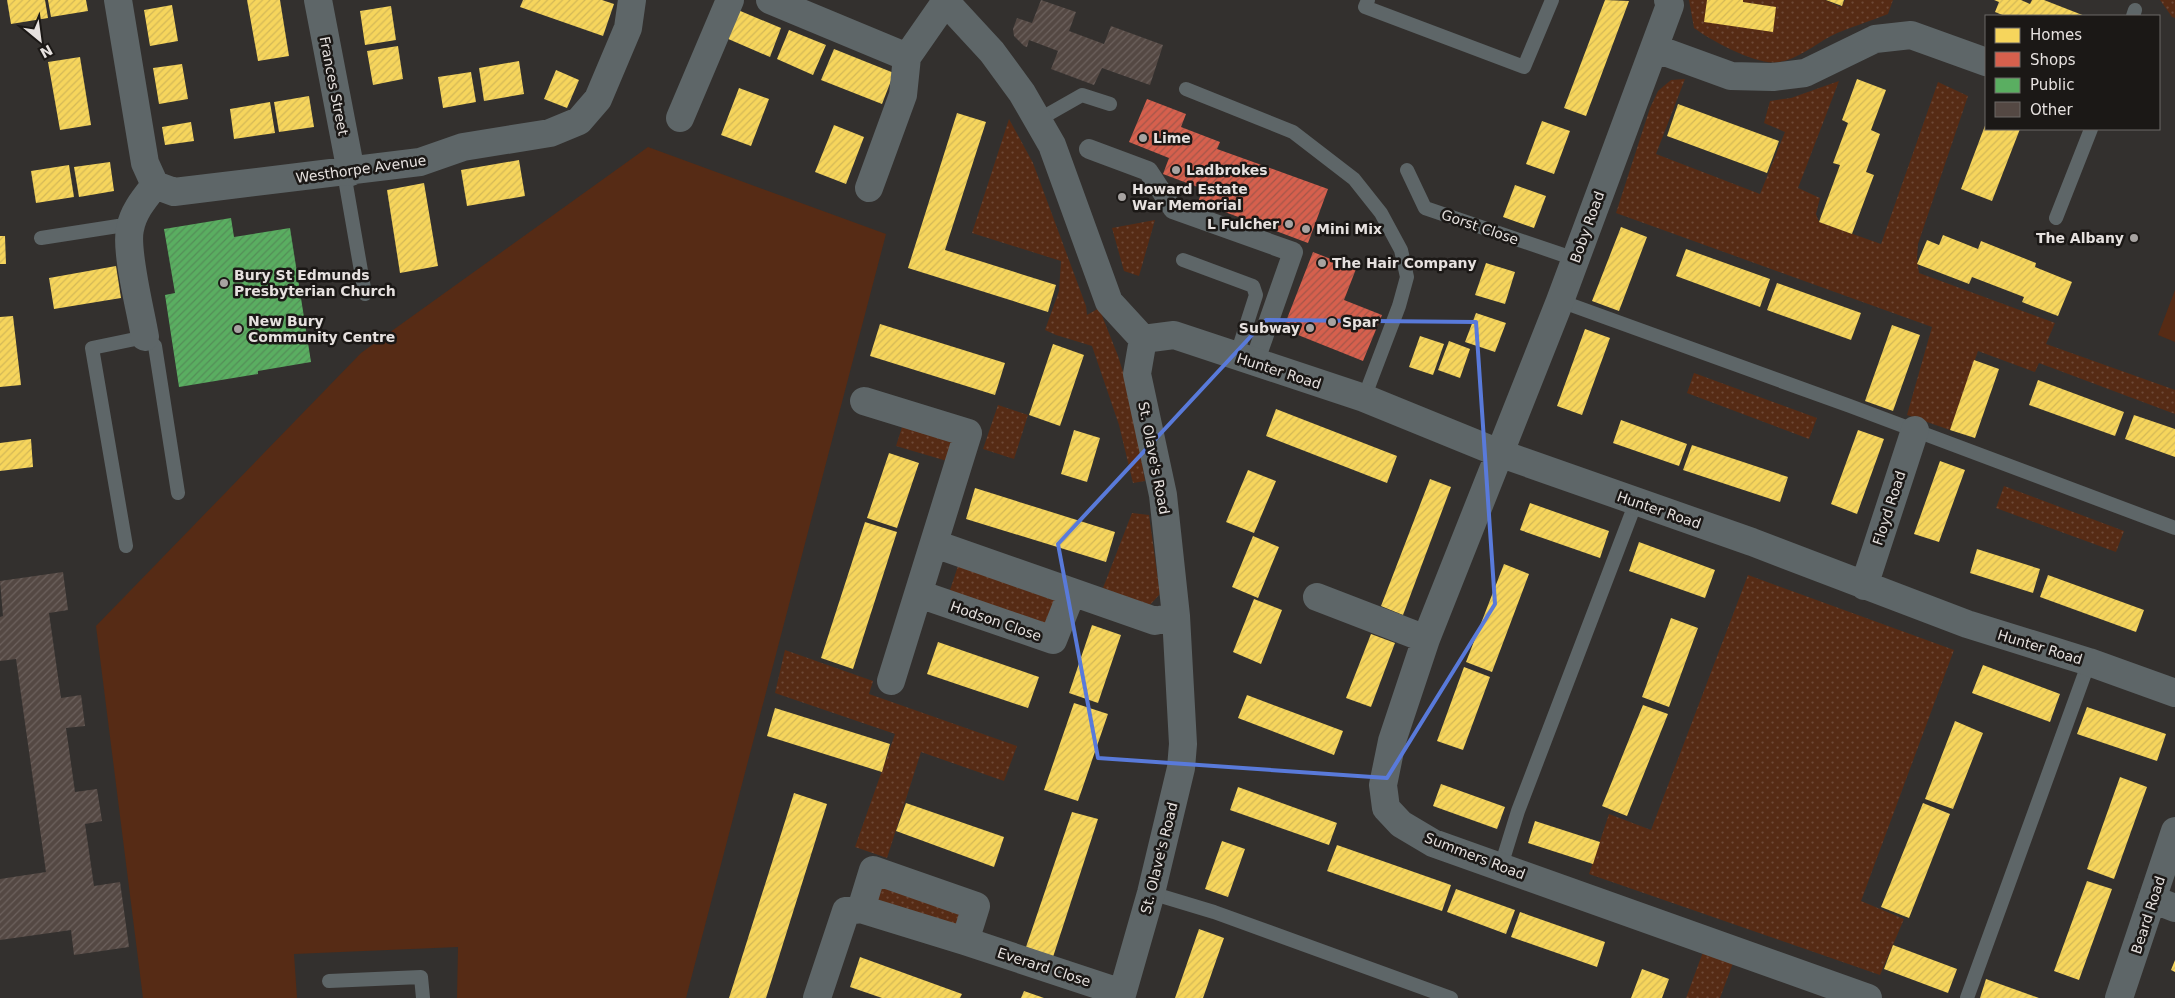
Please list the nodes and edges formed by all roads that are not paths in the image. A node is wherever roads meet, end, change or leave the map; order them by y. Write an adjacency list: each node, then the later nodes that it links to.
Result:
1 (118, 0): 21 (street)
2 (318, 0): 20 (street, Frances Street)
3 (632, 0): 20 (street, Westhorpe Avenue)
4 (730, 0): 15 (street)
5 (770, 0): 11 (street)
6 (1368, 0): 7 (lane)
7 (1552, 0)
8 (1668, 0): 10 (street, Boby Road)
9 (945, 1): 11 (street); 16 (street)
10 (1654, 48): 12 (street); 26 (street, Boby Road)
11 (907, 57): 22 (street)
12 (1985, 62)
13 (1186, 88): 33 (lane)
14 (1110, 104): 16 (lane)
15 (680, 118)
16 (1038, 120): 31 (street)
17 (2091, 130): 23 (lane)
18 (1089, 149): 32 (street)
19 (1407, 170): 26 (lane, Gorst Close)
20 (347, 172): 21 (street, Westhorpe Avenue); 28 (lane)
21 (155, 185): 24 (street)
22 (869, 188)
23 (2056, 218)
24 (130, 230): 25 (lane); 30 (street)
25 (41, 238)
26 (1575, 259): 29 (street, Boby Road)
27 (1182, 260): 32 (lane)
28 (365, 294)
29 (1560, 301): 35 (lane); 36 (street, Boby Road)
30 (145, 337): 37 (lane); 41 (lane)
31 (1143, 339): 32 (street, Hunter Road); 46 (street, St. Olave's Road)
32 (1245, 360): 33 (street, Hunter Road)
33 (1364, 398): 36 (street, Hunter Road)
34 (864, 402): 40 (street)
35 (1915, 430): 39 (lane); 42 (street, Floyd Road)
36 (1499, 453): 38 (street, Hunter Road); 47 (street, Summers Road)
37 (178, 493)
38 (1636, 502): 42 (street, Hunter Road); 52 (lane)
39 (2175, 528)
40 (934, 544): 43 (street); 44 (street)
41 (126, 546)
42 (1864, 586): 48 (street, Hunter Road)
43 (1072, 592): 44 (street, Hodson Close); 46 (street)
44 (919, 594): 49 (street)
45 (1317, 597): 47 (street)
46 (1176, 616): 53 (street, St. Olave's Road)
47 (1426, 639): 52 (street, Summers Road)
48 (2089, 662): 50 (street, Hunter Road); 63 (lane)
49 (891, 681)
50 (2175, 693)
51 (2175, 831): 54 (street, Beard Road)
52 (1501, 866): 62 (street, Summers Road)
53 (1151, 893): 58 (street, St. Olave's Road); 61 (lane)
54 (2164, 904): 64 (street, Beard Road)
55 (861, 909): 56 (street, Everard Close); 56 (street); 60 (street)
56 (965, 941): 58 (street, Everard Close)
57 (329, 981): 59 (lane)
58 (1121, 996)
59 (423, 998)
60 (817, 998)
61 (1451, 998)
62 (1868, 998)
63 (1967, 998)
64 (2119, 998)

